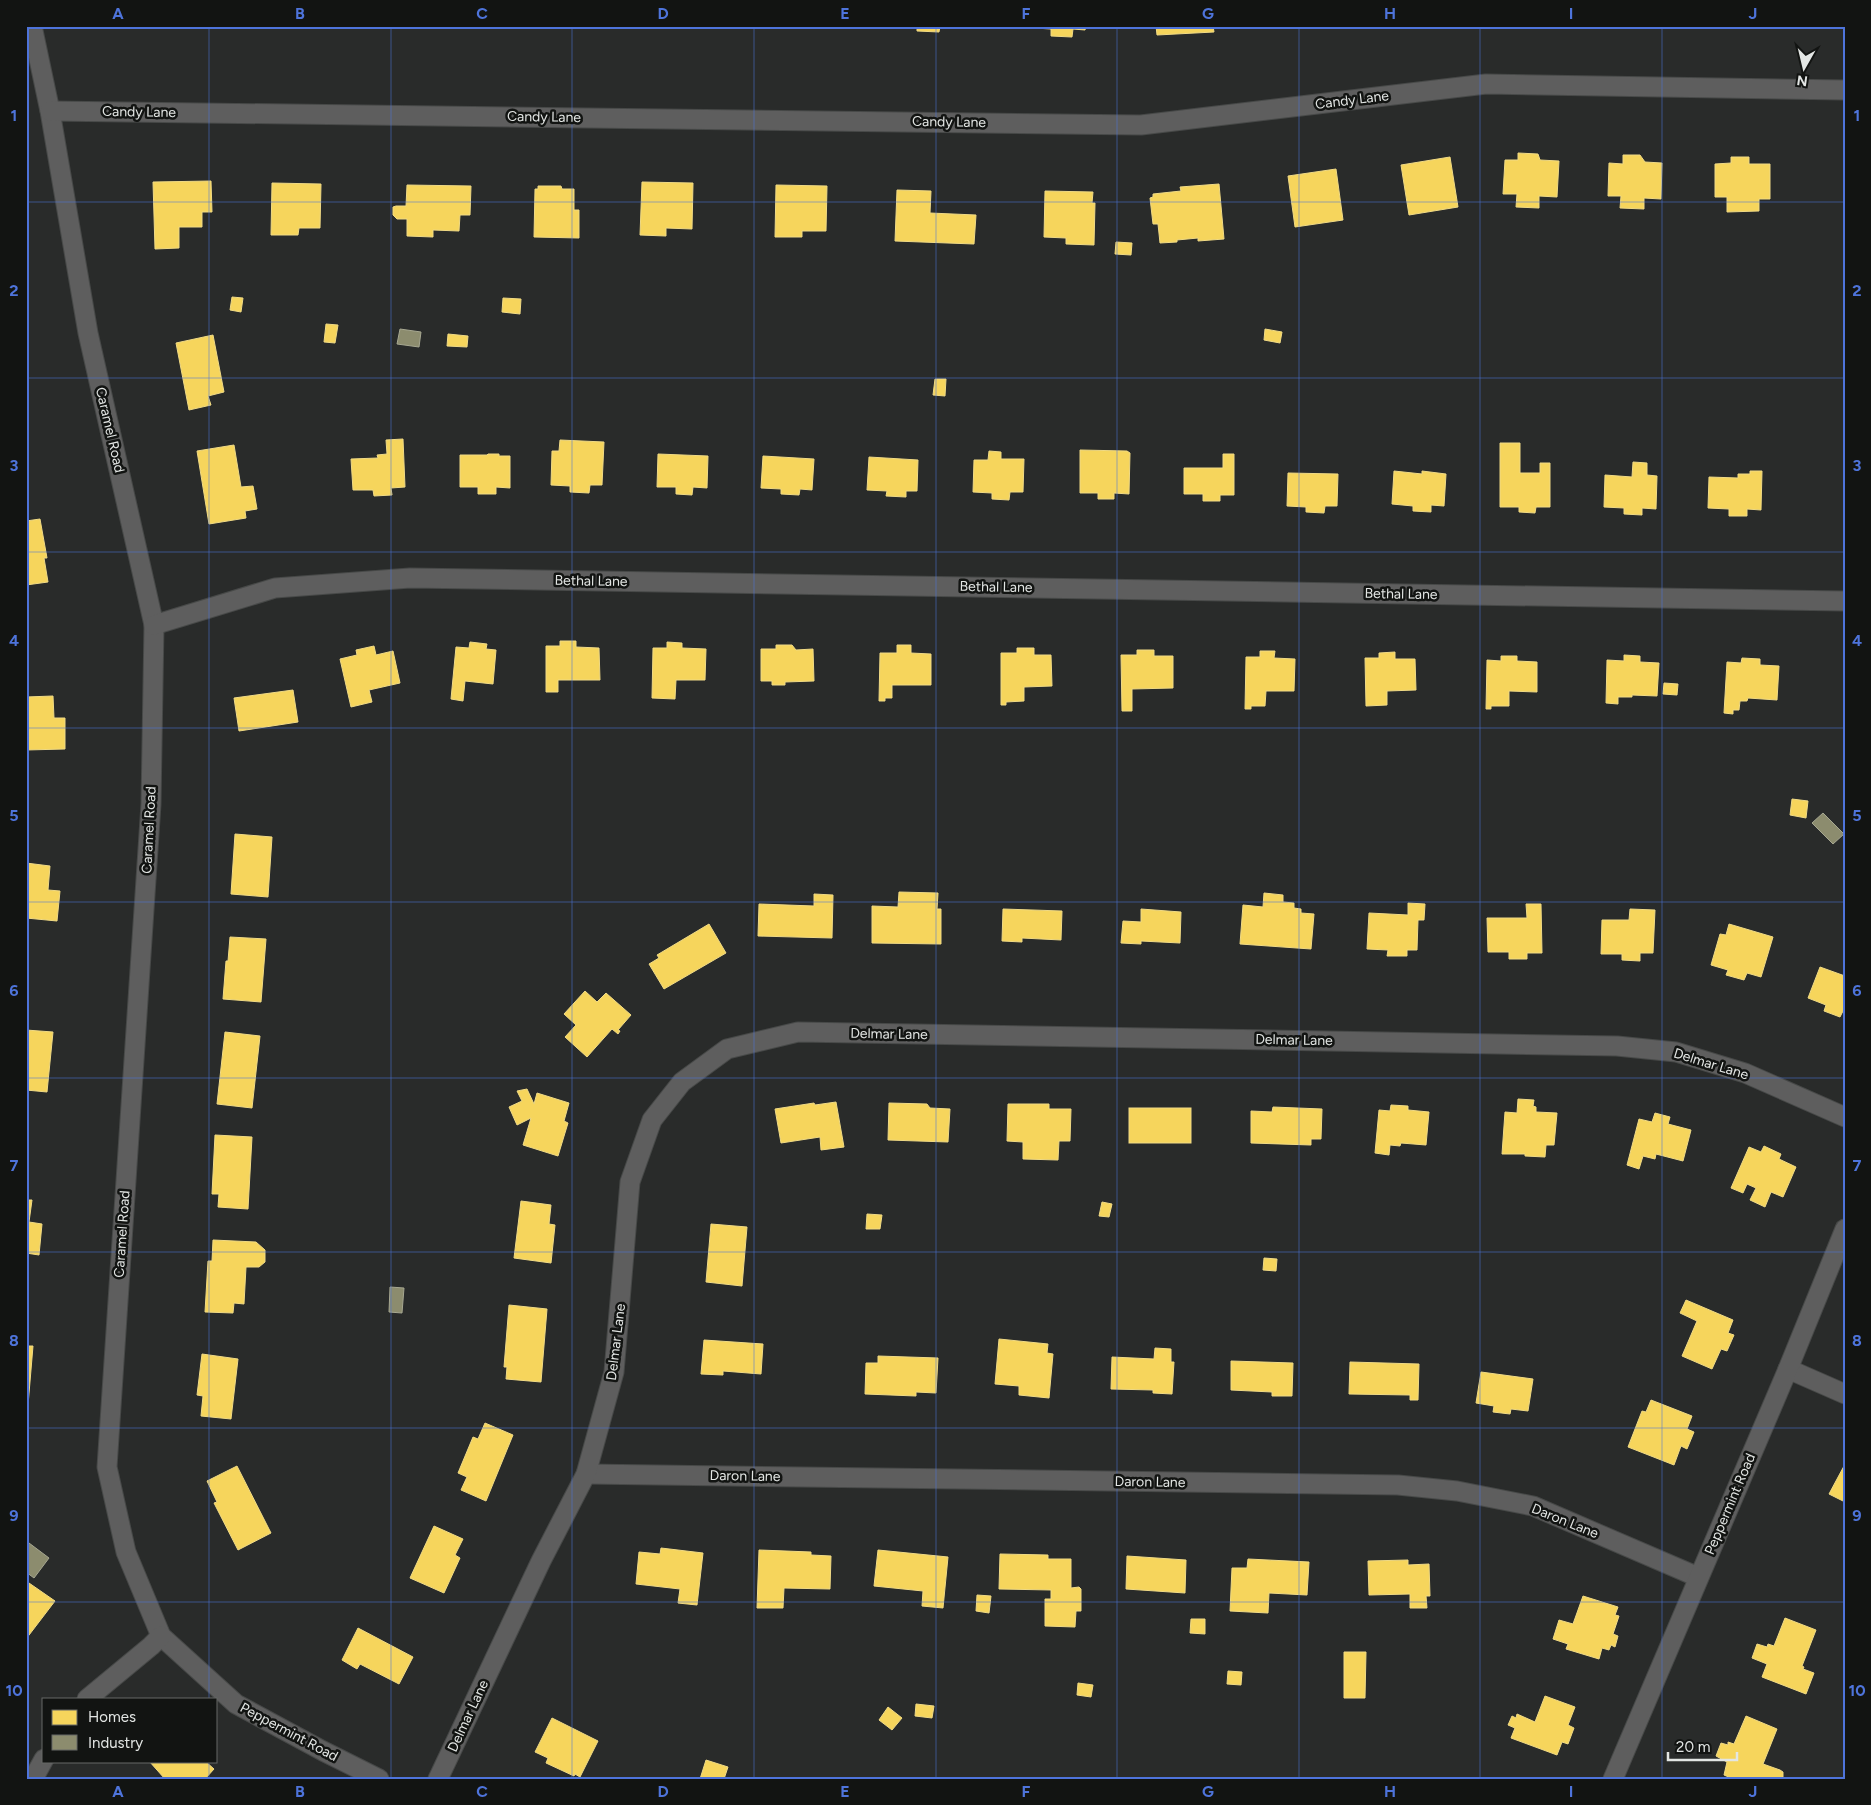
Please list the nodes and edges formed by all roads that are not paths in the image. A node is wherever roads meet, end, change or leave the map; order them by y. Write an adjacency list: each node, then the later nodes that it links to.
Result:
1 (32, 26): 3 (street, Caramel Road)
2 (1845, 90): 3 (street, Candy Lane)
3 (50, 110): 5 (street, Caramel Road)
4 (1845, 601): 5 (street, Bethal Lane)
5 (154, 625): 12 (street, Caramel Road)
6 (1845, 1117): 10 (street, Delmar Lane)
7 (1845, 1229): 8 (street, Peppermint Road)
8 (1788, 1369): 9 (street); 11 (street, Peppermint Road)
9 (1845, 1394)
10 (586, 1474): 11 (street, Daron Lane); 17 (street, Delmar Lane)
11 (1698, 1576): 18 (street, Peppermint Road)
12 (161, 1636): 13 (street); 16 (street, Peppermint Road)
13 (88, 1698)
14 (42, 1762): 15 (street)
15 (33, 1779)
16 (379, 1779)
17 (438, 1779)
18 (1613, 1779)

